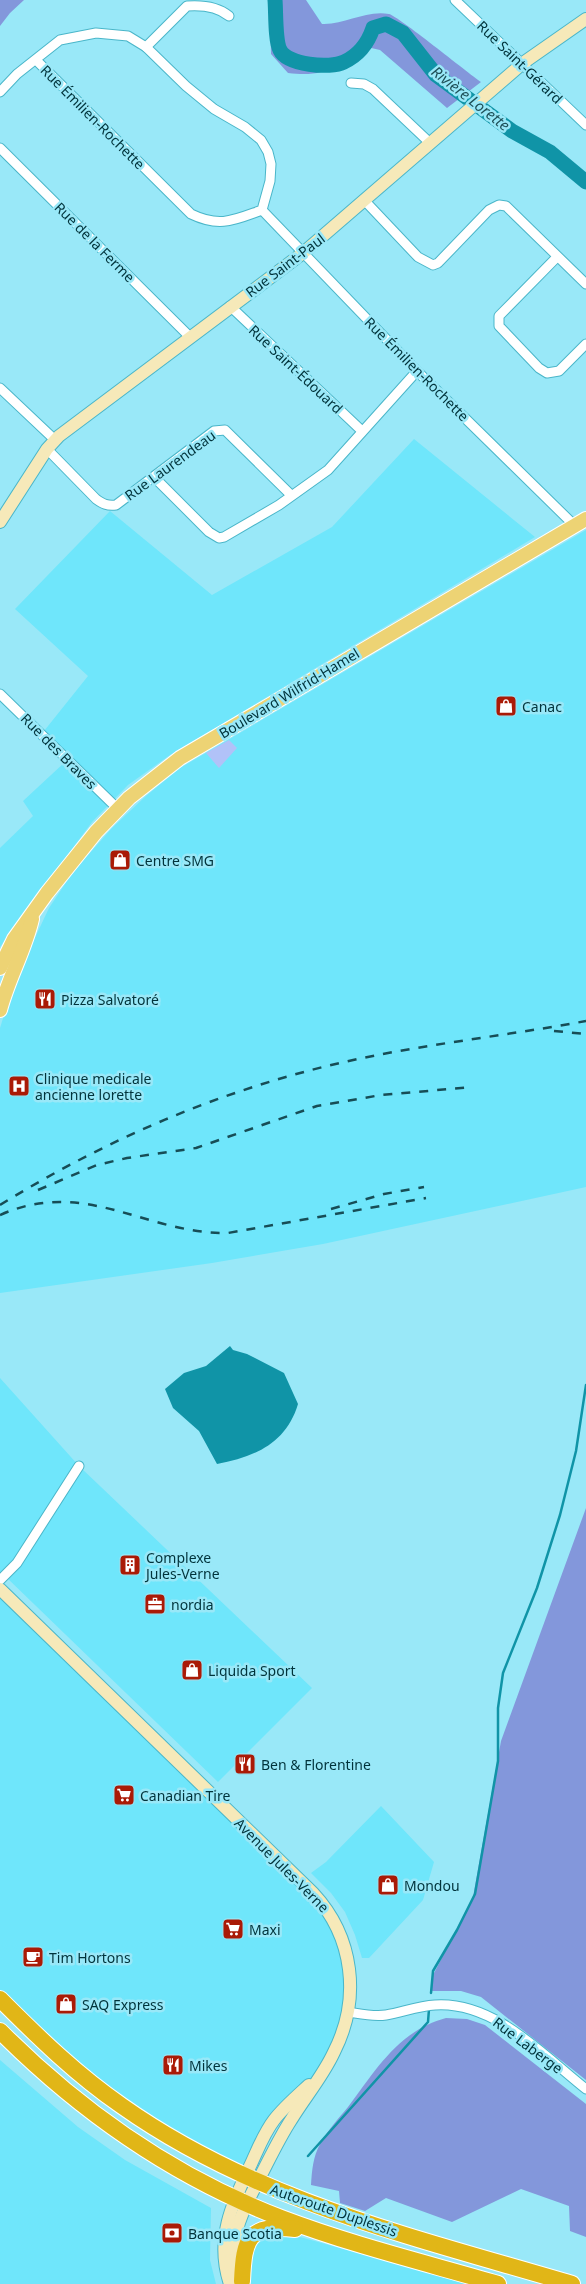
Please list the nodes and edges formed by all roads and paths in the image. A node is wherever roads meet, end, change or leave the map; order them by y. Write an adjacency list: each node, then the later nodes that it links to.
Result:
1 (454, 0): 6 (street, Rue Saint-Gérard)
2 (228, 16): 4 (street)
3 (586, 20): 6 (street, Rue Saint-Paul)
4 (146, 47): 5 (street, Rue Émilien-Rochette); 13 (street, Rue Émilien-Rochette)
5 (36, 60): 8 (street); 13 (street, Rue Émilien-Rochette)
6 (523, 63): 9 (street, Rue Saint-Gérard); 10 (street, Rue Saint-Paul)
7 (352, 84): 10 (street)
8 (0, 92)
9 (586, 125)
10 (429, 142): 12 (street, Rue Saint-Paul)
11 (0, 148): 18 (street, Rue de la Ferme)
12 (365, 201): 14 (street, Rue Saint-Paul); 15 (street)
13 (262, 210): 14 (street, Rue Émilien-Rochette)
14 (303, 253): 17 (street, Rue Saint-Paul); 20 (street, Rue Émilien-Rochette)
15 (556, 257): 16 (street); 19 (street)
16 (586, 284)
17 (230, 306): 18 (street, Rue Saint-Paul); 22 (street, Rue Saint-Édouard)
18 (189, 336): 23 (street, Rue Saint-Paul)
19 (586, 344)
20 (417, 371): 22 (street); 27 (street, Rue Émilien-Rochette)
21 (0, 388): 23 (street, Rue Laurendeau)
22 (362, 431): 25 (street)
23 (51, 445): 24 (street, Rue Laurendeau); 26 (street, Rue Saint-Paul)
24 (154, 477): 25 (street); 25 (street, Rue Laurendeau)
25 (290, 495)
26 (0, 522)
27 (580, 522): 29 (main road, Boulevard Wilfrid-Hamel)
28 (0, 694): 29 (street, Rue des Braves)
29 (118, 808): 30 (main road, Boulevard Wilfrid-Hamel)
30 (33, 915): 31 (main road, Boulevard Wilfrid-Hamel); 32 (main road, Boulevard Wilfrid-Hamel)
31 (0, 968)
32 (0, 1010)
33 (80, 1466): 34 (street)
34 (0, 1580)
35 (0, 1589): 37 (street, Avenue Jules-Verne)
36 (0, 2000): 40 (highway, Autoroute Duplessis)
37 (348, 2012): 39 (street, Rue Laberge); 40 (street, Avenue Jules-Verne)
38 (0, 2031): 41 (highway, Autoroute Duplessis)
39 (586, 2089)
40 (251, 2180): 41 (street, Avenue Jules-Verne); 45 (highway, Autoroute Duplessis)
41 (241, 2200): 42 (highway, Autoroute Duplessis); 43 (street, Avenue Jules-Verne)
42 (321, 2232): 43 (highway); 44 (highway, Autoroute Duplessis)
43 (238, 2283)
44 (498, 2284)
45 (572, 2284)

